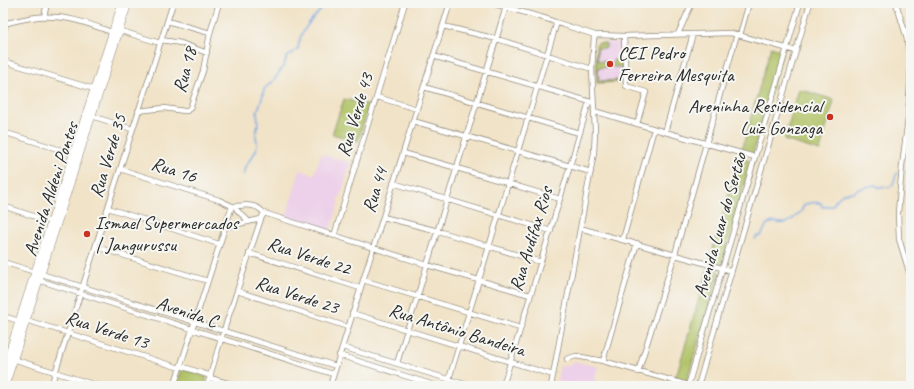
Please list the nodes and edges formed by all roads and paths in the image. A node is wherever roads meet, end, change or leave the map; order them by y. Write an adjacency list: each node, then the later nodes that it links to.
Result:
1 (47, 3): 15 (street)
2 (122, 3): 20 (main road, Avenida Aldeni Pontes)
3 (128, 3): 20 (main road, Avenida Aldeni Pontes)
4 (173, 3): 16 (street, Rua Verde 35)
5 (219, 3): 21 (street, Rua 18)
6 (405, 3): 41 (street, Rua Verde 43)
7 (450, 3): 19 (street, Rua 44)
8 (492, 3): 14 (street)
9 (692, 3): 23 (street)
10 (749, 3): 25 (street)
11 (800, 3): 30 (street, Avenida Luar do Sertão)
12 (810, 3): 31 (street, Avenida Luar do Sertão)
13 (896, 3): 98 (street)
14 (506, 7): 17 (street); 28 (street)
15 (44, 16): 18 (street, Rua 18); 20 (street, Rua 18)
16 (167, 21): 21 (street, Rua 18); 29 (street, Rua Verde 35)
17 (555, 22): 26 (street); 33 (street)
18 (5, 24): 22 (street)
19 (443, 26): 28 (street); 34 (street, Rua 44)
20 (116, 31): 29 (street, Rua 18); 40 (main road, Avenida Aldeni Pontes); 47 (main road, Avenida Aldeni Pontes)
21 (210, 33): 32 (street, Rua 18)
22 (3, 34)
23 (678, 34): 24 (street); 27 (street)
24 (693, 34): 25 (street); 54 (street)
25 (738, 34): 30 (street); 57 (street)
26 (595, 35): 27 (street); 36 (street)
27 (624, 36): 50 (street)
28 (497, 39): 33 (street); 37 (street)
29 (160, 42): 32 (street, Rua 18); 45 (street, Rua Verde 35)
30 (787, 48): 31 (street); 61 (street, Avenida Luar do Sertão)
31 (796, 51): 96 (street, Avenida Luar do Sertão)
32 (207, 52): 45 (street, Rua 18)
33 (548, 55): 36 (street); 38 (street)
34 (433, 56): 37 (street); 39 (street, Rua 44)
35 (3, 61): 40 (street)
36 (592, 69): 43 (street)
37 (487, 70): 38 (street); 42 (street)
38 (538, 86): 43 (street); 48 (street)
39 (424, 87): 42 (street); 44 (street, Rua 44)
40 (94, 89): 60 (main road, Avenida Aldeni Pontes)
41 (376, 97): 44 (street); 83 (street, Rua Verde 43)
42 (477, 103): 48 (street); 56 (street)
43 (591, 103): 46 (street); 55 (street, Rua Audifax Rios)
44 (416, 109): 49 (street, Rua 44)
45 (138, 111): 51 (street, Rua Verde 35)
46 (594, 111): 50 (street); 65 (street)
47 (92, 116): 51 (street); 60 (main road, Avenida Aldeni Pontes)
48 (529, 118): 55 (street); 58 (street)
49 (413, 121): 56 (street); 59 (street, Rua 44)
50 (637, 124): 52 (street)
51 (132, 129): 64 (street, Rua Verde 35)
52 (654, 129): 54 (street); 84 (street)
53 (3, 132): 60 (street)
54 (665, 132): 57 (street)
55 (580, 133): 62 (street, Rua Audifax Rios)
56 (467, 136): 58 (street); 63 (street)
57 (707, 144): 61 (street); 91 (street)
58 (518, 151): 62 (street); 67 (street)
59 (403, 153): 63 (street); 66 (street, Rua 44)
60 (76, 155): 77 (main road, Avenida Aldeni Pontes); 97 (main road, Avenida Aldeni Pontes)
61 (755, 157): 95 (street, Avenida Luar do Sertão)
62 (569, 166): 65 (street); 68 (street, Rua Audifax Rios)
63 (457, 168): 67 (street); 69 (street)
64 (120, 169): 71 (street, Rua 16); 72 (street, Rua Verde 35)
65 (591, 172): 80 (street)
66 (393, 183): 69 (street); 75 (street, Rua 44)
67 (509, 183): 68 (street); 74 (street)
68 (560, 199): 81 (street, Rua Audifax Rios)
69 (447, 200): 74 (street); 82 (street)
70 (3, 206): 77 (street)
71 (233, 206): 73 (street); 78 (street); 79 (street)
72 (108, 208): 86 (street); 88 (street, Rua Verde 35)
73 (264, 213): 76 (street); 83 (street)
74 (499, 215): 81 (street); 87 (street)
75 (383, 217): 82 (street); 89 (street, Rua 44)
76 (261, 219): 78 (street); 90 (street)
77 (51, 222): 97 (main road, Avenida Aldeni Pontes)
78 (249, 222): 79 (street)
79 (225, 227): 86 (street)
80 (580, 228): 84 (street); 134 (street)
81 (551, 230): 93 (street, Rua Audifax Rios)
82 (438, 231): 87 (street); 94 (street)
83 (334, 236): 89 (street)
84 (623, 239): 85 (street)
85 (637, 243): 91 (street); 125 (street)
86 (219, 244): 101 (street)
87 (489, 246): 93 (street); 100 (street)
88 (96, 247): 101 (street); 102 (street, Rua Verde 35)
89 (373, 247): 94 (street); 99 (street, Rua 44)
90 (249, 253): 103 (street, Rua Verde 22); 104 (street)
91 (675, 254): 95 (street); 132 (street)
92 (3, 262): 97 (street)
93 (541, 262): 106 (street, Rua Audifax Rios)
94 (427, 265): 100 (street); 107 (street)
95 (723, 268): 96 (street); 150 (street, Avenida Luar do Sertão)
96 (732, 271): 151 (street, Avenida Luar do Sertão)
97 (36, 276): 102 (street, Avenida C); 105 (street, Avenida C); 111 (main road, Avenida Aldeni Pontes)
98 (911, 278)
99 (363, 280): 103 (street, Rua 44); 107 (street)
100 (479, 280): 106 (street); 109 (street)
101 (208, 281): 112 (street)
102 (83, 287): 105 (street, Rua Verde 35); 112 (street, Avenida C)
103 (360, 288): 108 (street, Rua 44)
104 (236, 291): 113 (street, Rua Verde 23); 117 (street)
105 (80, 294): 115 (street, Avenida C); 118 (street, Rua Verde 35)
106 (530, 295): 114 (street, Rua Audifax Rios)
107 (417, 297): 109 (street); 116 (street)
108 (352, 313): 113 (street, Rua 44); 116 (street, Rua Antônio Bandeira)
109 (469, 313): 114 (street); 120 (street)
110 (3, 316): 111 (street, Rua Verde 13)
111 (22, 320): 118 (street, Rua Verde 13); 123 (main road, Avenida Aldeni Pontes); 130 (main road, Avenida Aldeni Pontes)
112 (195, 322): 115 (street); 117 (street, Avenida C)
113 (348, 327): 121 (street, Rua 44)
114 (520, 328): 126 (street, Rua Audifax Rios)
115 (192, 329): 119 (street, Avenida C); 129 (street)
116 (407, 330): 120 (street, Rua Antônio Bandeira); 127 (street)
117 (224, 331): 119 (street); 128 (street, Avenida C)
118 (68, 333): 129 (street, Rua Verde 13); 131 (street, Rua Verde 35)
119 (221, 339): 133 (street, Avenida C); 135 (street)
120 (459, 346): 126 (street, Rua Antônio Bandeira); 136 (street)
121 (342, 347): 122 (street, Rua 44); 127 (street)
122 (339, 355): 128 (street, Rua 44); 137 (street)
123 (14, 359): 131 (street); 138 (main road, Avenida Aldeni Pontes)
124 (567, 359): 125 (street)
125 (603, 361): 132 (street)
126 (510, 362): 134 (street, Rua Antônio Bandeira); 148 (street, Rua Audifax Rios)
127 (397, 363): 136 (street)
128 (336, 366): 133 (street, Rua 44)
129 (180, 367): 135 (street, Rua Verde 13); 141 (street)
130 (3, 371)
131 (56, 372): 139 (street, Rua Verde 35); 140 (street)
132 (638, 372): 150 (street)
133 (333, 374): 144 (street, Rua 44)
134 (552, 375): 149 (street)
135 (211, 377): 142 (street); 143 (street, Rua Verde 13)
136 (448, 379): 147 (street)
137 (419, 380): 145 (street); 146 (street)
138 (5, 386)
139 (51, 386)
140 (99, 386)
141 (174, 386)
142 (207, 386)
143 (238, 386)
144 (330, 386)
145 (418, 386)
146 (437, 386)
147 (471, 386)
148 (503, 386)
149 (551, 386)
150 (688, 386)
151 (698, 386)

